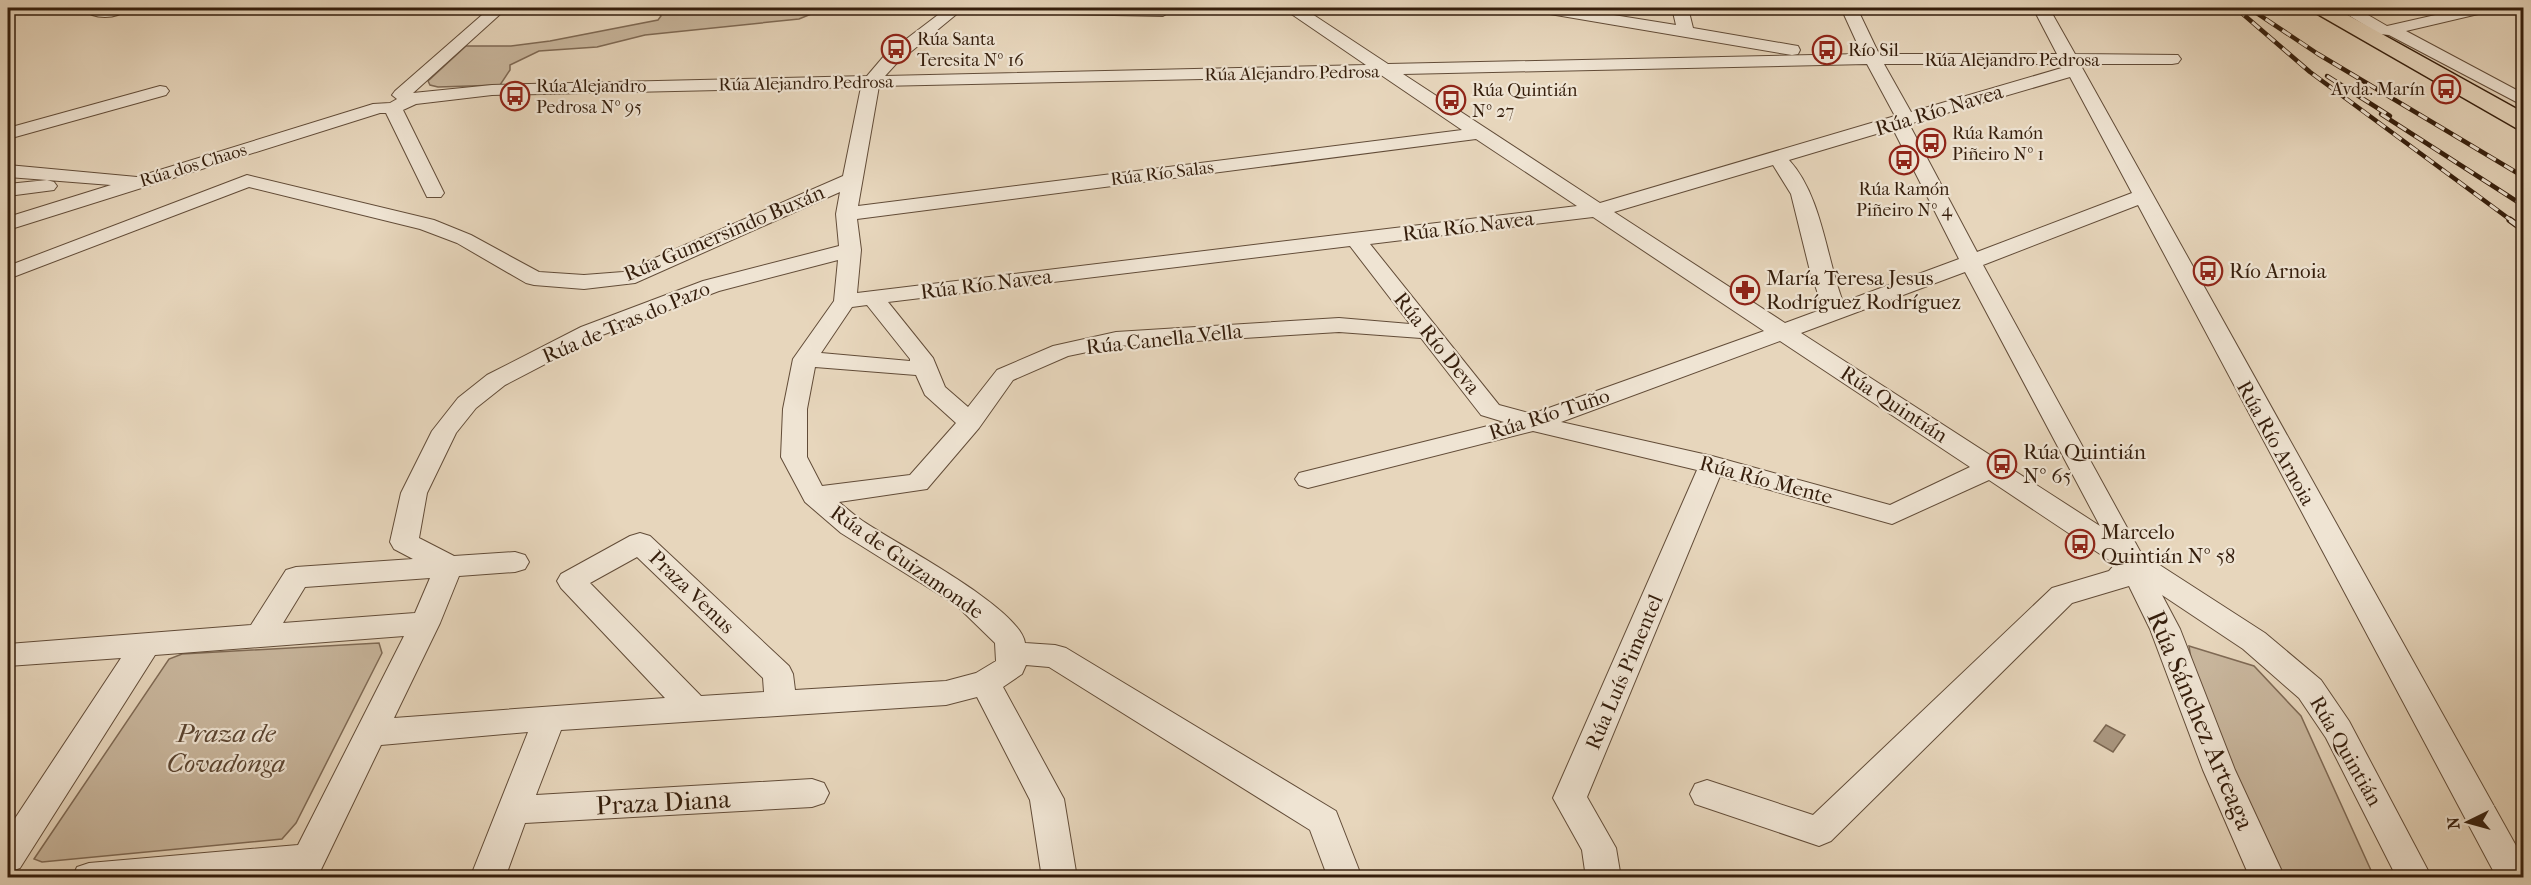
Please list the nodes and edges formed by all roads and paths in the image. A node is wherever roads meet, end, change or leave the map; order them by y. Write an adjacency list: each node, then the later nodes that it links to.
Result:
1 (90, 8): 2 (street)
2 (120, 8)
3 (499, 8): 25 (street)
4 (956, 8): 22 (street)
5 (1016, 8): 14 (street)
6 (1293, 8): 21 (street, Rúa Quintián)
7 (1544, 8): 15 (street)
8 (1680, 8): 15 (street)
9 (1849, 8): 18 (street, Rúa Sánchez Arteaga)
10 (2040, 8): 20 (street, Rúa Río Arnoia)
11 (2321, 8): 16 (main road)
12 (2345, 8): 16 (street)
13 (2485, 8): 16 (street)
14 (1163, 10)
15 (1685, 31): 17 (street)
16 (2381, 31): 24 (street); 27 (main road)
17 (1795, 56): 18 (street, Rúa Alejandro Pedrosa); 21 (street, Rúa Alejandro Pedrosa)
18 (1873, 59): 20 (street, Rúa Alejandro Pedrosa); 26 (street, Rúa Sánchez Arteaga)
19 (2172, 59): 20 (street, Rúa Alejandro Pedrosa)
20 (2072, 65): 26 (street, Rúa Río Navea); 37 (street, Rúa Río Arnoia)
21 (1387, 71): 22 (street, Rúa Alejandro Pedrosa); 28 (street, Rúa Quintián)
22 (873, 81): 25 (street, Rúa Alejandro Pedrosa); 33 (street, Rúa de Guizamonde)
23 (160, 91): 29 (street)
24 (2523, 101)
25 (396, 103): 34 (street, Rúa dos Chaos); 36 (street)
26 (1902, 120): 30 (street, Rúa Río Navea); 43 (street, Rúa Sánchez Arteaga)
27 (2523, 123)
28 (1479, 133): 38 (street, Rúa Quintián); 39 (street, Rúa Río Salas)
29 (8, 134)
30 (1778, 159): 38 (street, Rúa Río Navea); 47 (street)
31 (8, 171): 32 (street)
32 (110, 179): 34 (street); 35 (street)
33 (852, 179): 39 (street, Rúa de Guizamonde); 44 (street, Rúa Gumersindo Buxán)
34 (138, 182): 40 (street, Rúa dos Chaos)
35 (8, 190)
36 (434, 193)
37 (2143, 196): 43 (street, Rúa Río Tuño); 83 (street, Rúa Río Arnoia)
38 (1598, 210): 41 (street, Rúa Río Navea); 48 (street, Rúa Quintián)
39 (846, 214): 42 (street, Rúa de Guizamonde)
40 (8, 224)
41 (1356, 240): 45 (street, Rúa Río Navea); 49 (street, Rúa Río Deva)
42 (850, 250): 46 (street, Rúa de Guizamonde); 60 (street, Rúa de Tras do Pazo)
43 (1971, 262): 47 (street, Rúa Río Tuño); 59 (street, Rúa Sánchez Arteaga)
44 (8, 273)
45 (873, 298): 46 (street, Rúa Río Navea); 51 (street)
46 (845, 301): 50 (street, Rúa de Guizamonde)
47 (1836, 313): 48 (street, Rúa Río Tuño)
48 (1784, 331): 53 (street, Rúa Río Tuño); 55 (street, Rúa Quintián)
49 (1427, 332): 52 (street, Rúa Canella Vella); 53 (street, Rúa Río Deva)
50 (805, 359): 51 (street); 57 (street, Rúa de Guizamonde)
51 (925, 369): 52 (street)
52 (970, 422): 57 (street, Rúa Canella Vella)
53 (1533, 423): 54 (street, Rúa Río Mente); 56 (street, Rúa Río Tuño)
54 (1712, 465): 55 (street, Rúa Río Mente); 80 (street, Rúa Luís Pimentel)
55 (1991, 468): 59 (street, Rúa Quintián)
56 (1308, 479)
57 (814, 496): 64 (street, Rúa de Guizamonde)
58 (515, 562): 60 (street)
59 (2132, 563): 72 (street); 81 (street, Rúa Sánchez Arteaga); 82 (street, Rúa Quintián)
60 (449, 566): 61 (street); 62 (street)
61 (424, 623): 62 (street); 70 (street)
62 (260, 634): 63 (street)
63 (147, 643): 65 (street); 74 (street)
64 (1011, 653): 66 (street); 79 (street)
65 (8, 655)
66 (985, 683): 67 (street); 78 (street)
67 (780, 703): 68 (street); 68 (street, Praza Venus)
68 (694, 709): 69 (street)
69 (550, 718): 70 (street); 73 (street)
70 (371, 733): 75 (street)
71 (812, 793): 73 (street, Praza Diana)
72 (1707, 794)
73 (513, 810): 77 (street)
74 (8, 857)
75 (304, 868): 76 (street)
76 (102, 877)
77 (487, 878)
78 (1060, 878)
79 (1342, 878)
80 (1604, 878)
81 (2268, 878)
82 (2415, 878)
83 (2515, 878)

